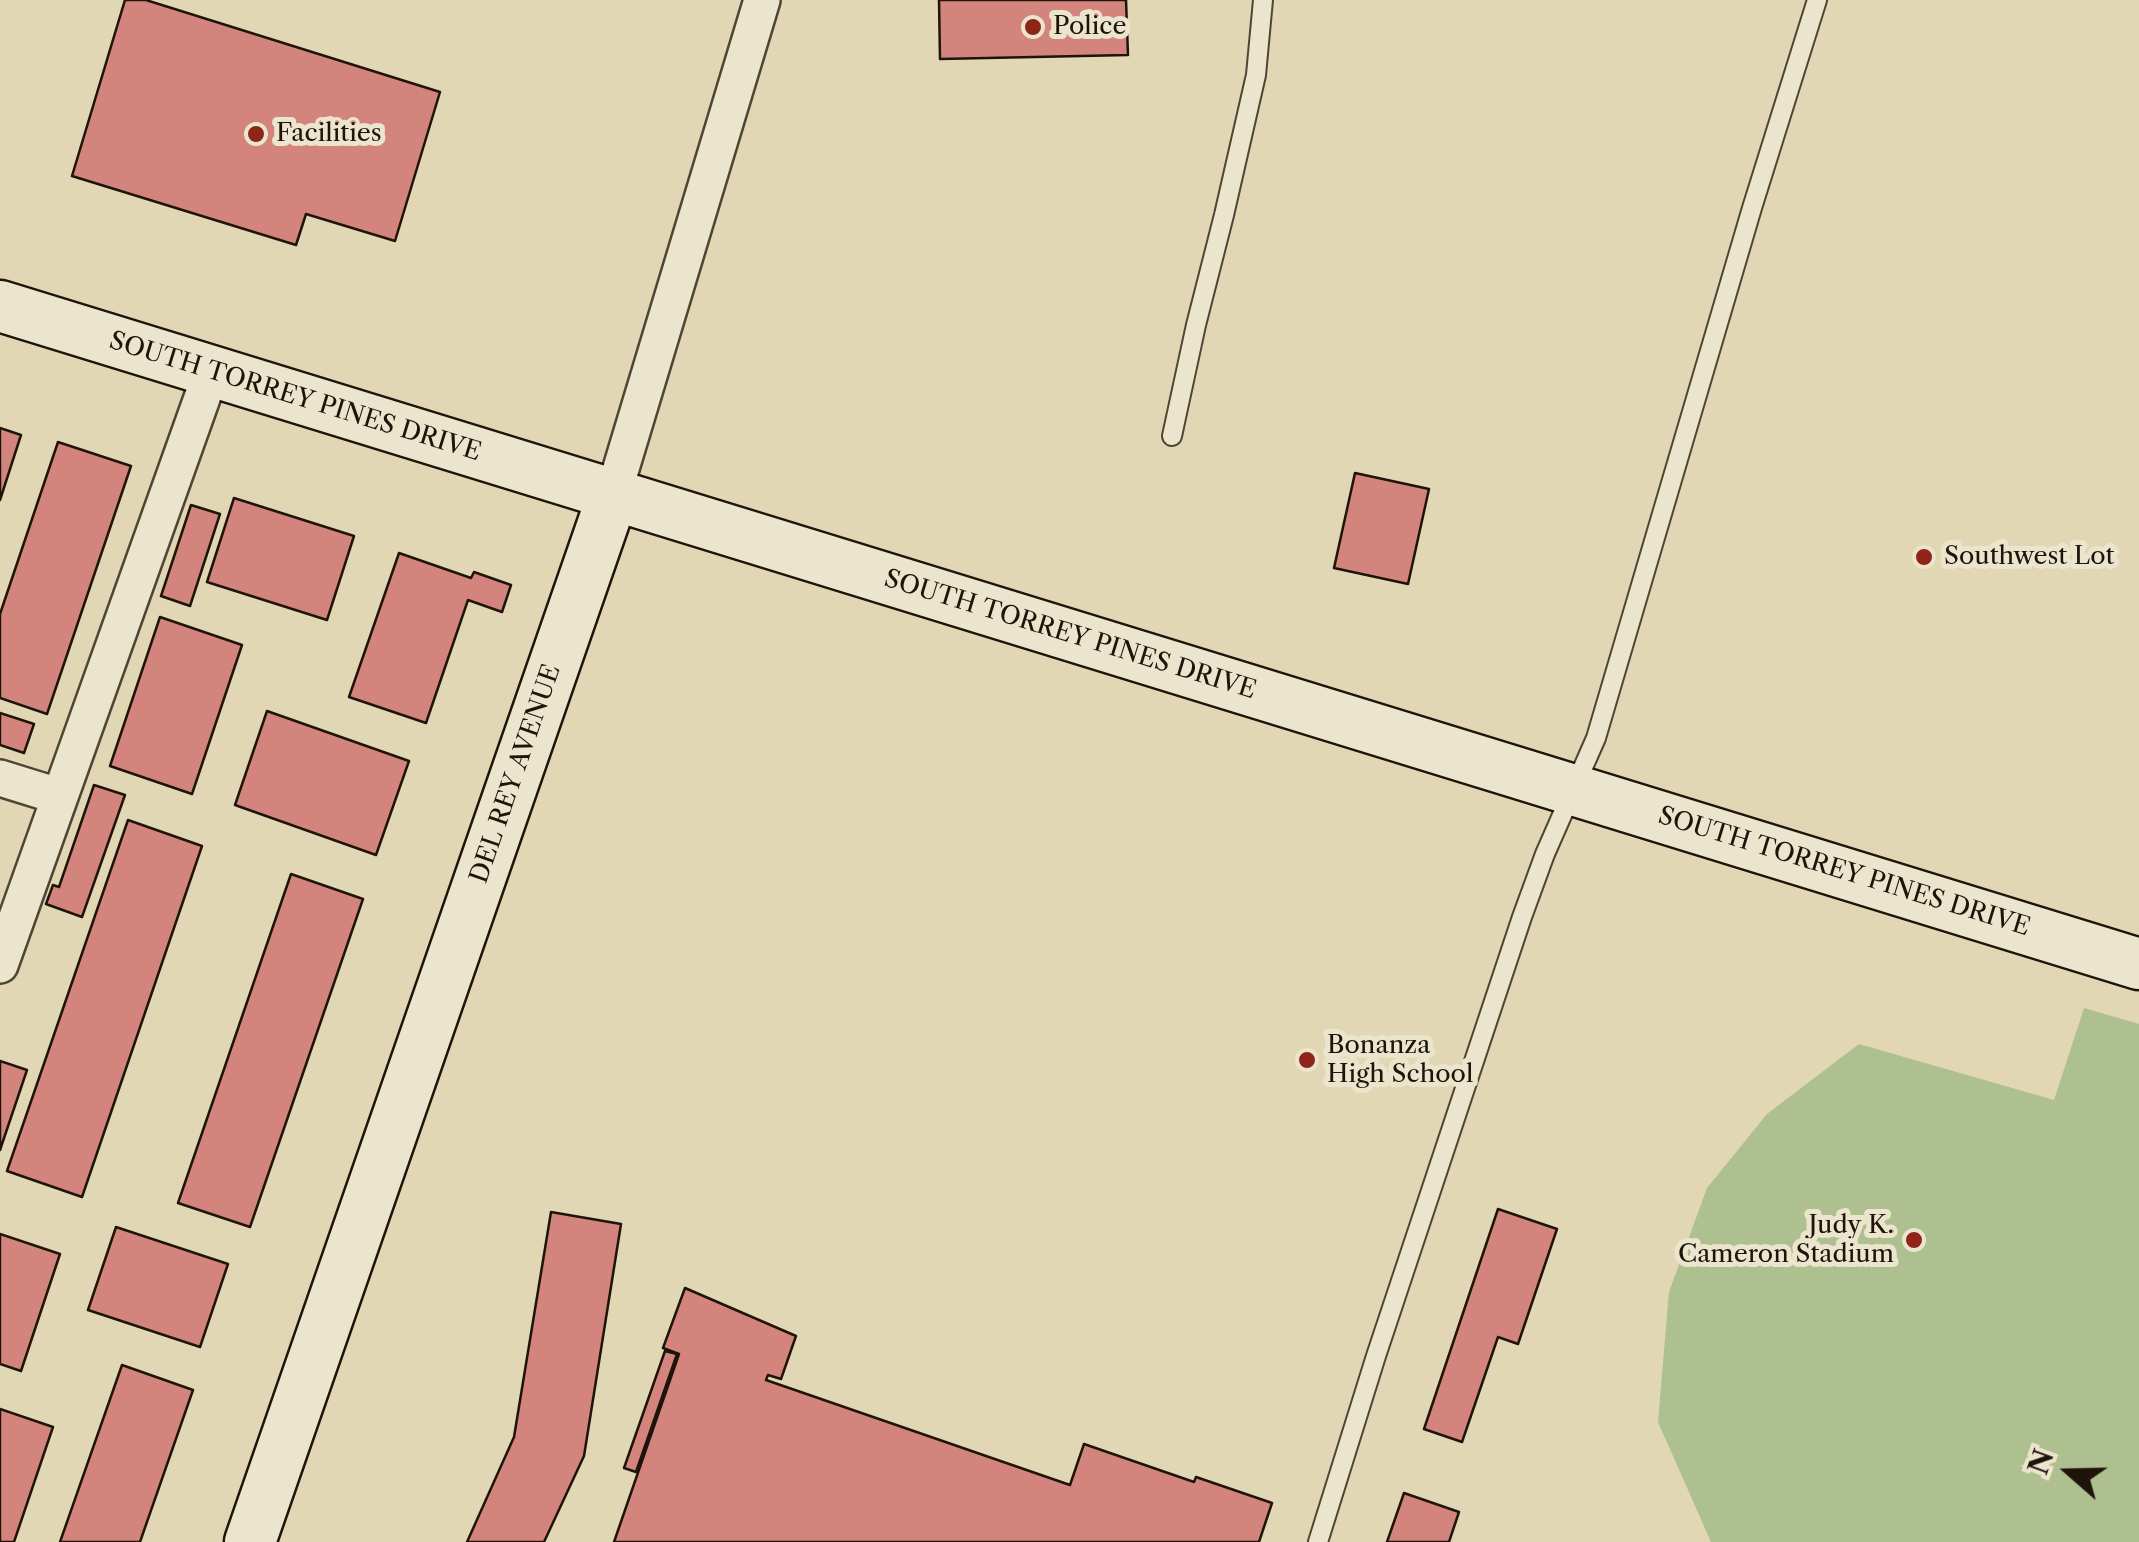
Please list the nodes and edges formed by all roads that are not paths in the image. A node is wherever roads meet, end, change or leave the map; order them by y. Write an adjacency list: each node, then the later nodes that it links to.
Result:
1 (762, 0): 7 (street, DEL REY AVENUE)
2 (1264, 0): 6 (lane)
3 (1818, 0): 9 (lane)
4 (0, 306): 5 (main road, SOUTH TORREY PINES DRIVE)
5 (212, 370): 7 (main road, SOUTH TORREY PINES DRIVE); 10 (street)
6 (1172, 436)
7 (613, 495): 9 (main road, SOUTH TORREY PINES DRIVE); 13 (main road, DEL REY AVENUE)
8 (0, 778): 10 (street)
9 (1574, 789): 11 (main road, SOUTH TORREY PINES DRIVE); 14 (lane)
10 (58, 796): 12 (street)
11 (2139, 964)
12 (0, 965)
13 (250, 1542)
14 (1318, 1542)

